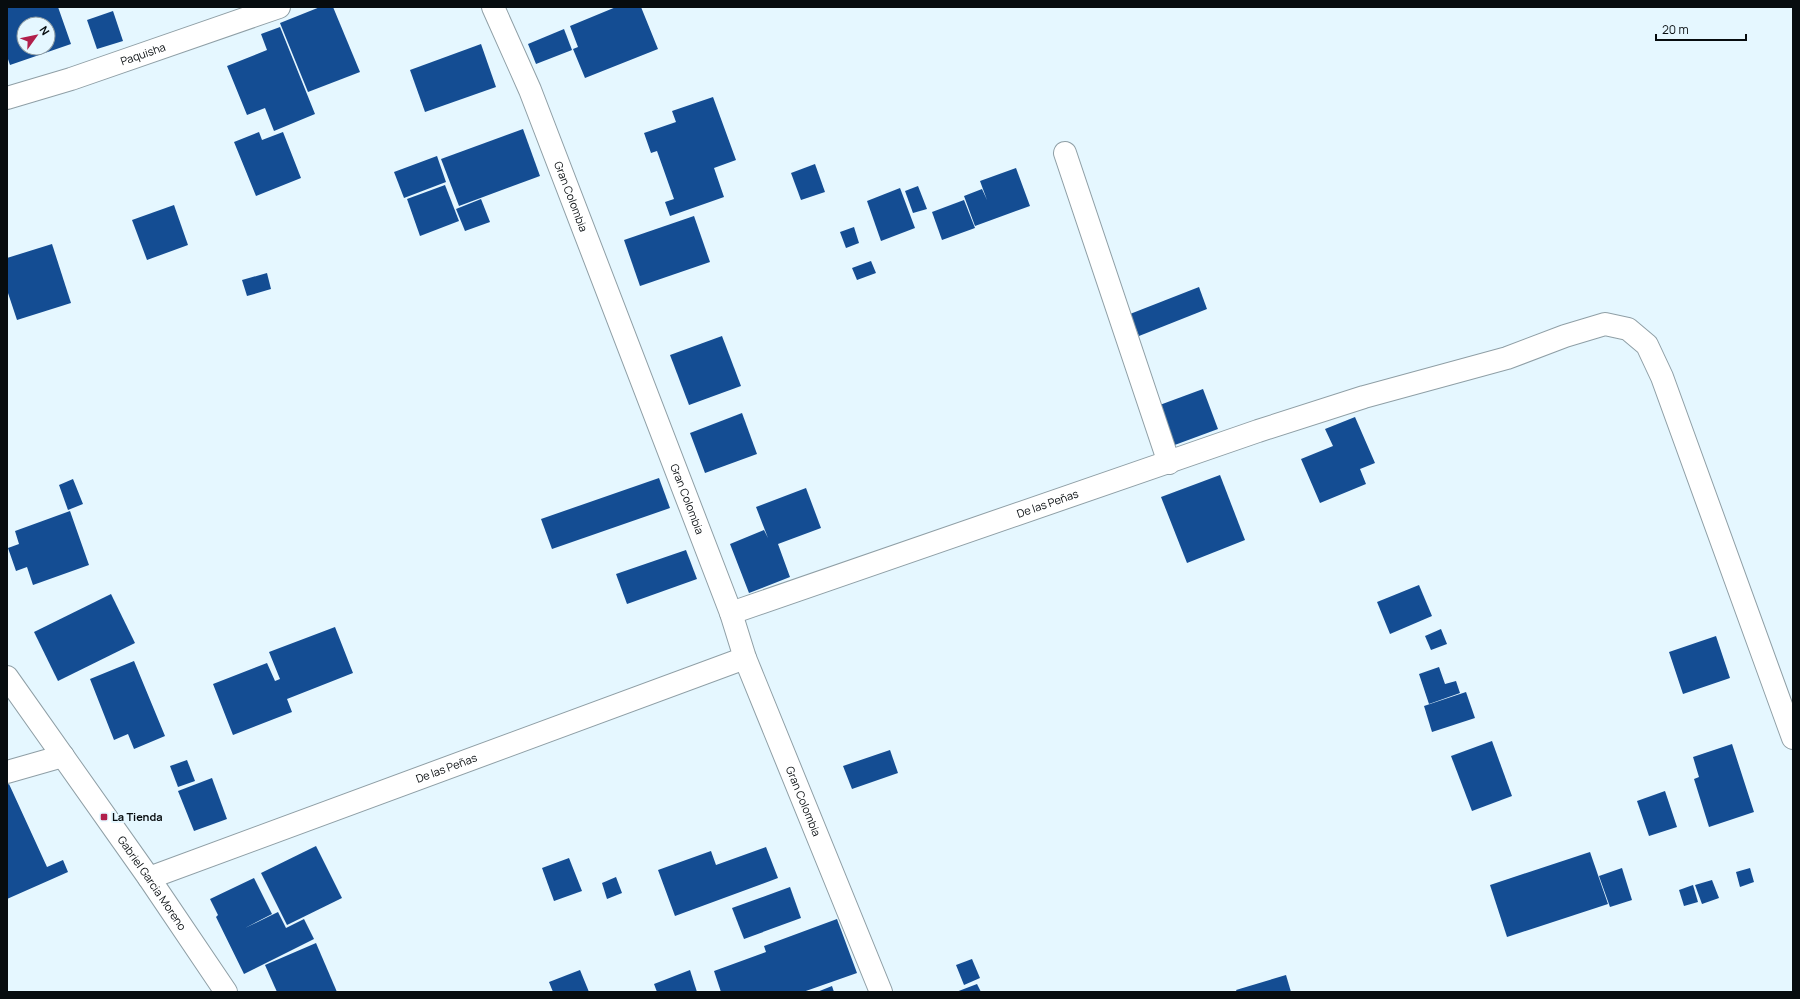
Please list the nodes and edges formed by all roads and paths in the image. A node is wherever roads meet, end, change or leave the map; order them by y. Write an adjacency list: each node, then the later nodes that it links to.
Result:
1 (279, 7): 3 (street, Paquisha)
2 (493, 7): 6 (street, Gran Colombia)
3 (7, 98)
4 (1065, 153): 5 (street)
5 (1169, 463): 6 (street, De las Peñas); 9 (street, De las Peñas)
6 (731, 613): 7 (street, Gran Colombia)
7 (745, 658): 12 (street, De las Peñas); 14 (street, Gran Colombia)
8 (7, 677): 10 (street, Gabriel Garcia Moreno)
9 (1793, 738)
10 (63, 756): 11 (street); 12 (street, Gabriel Garcia Moreno)
11 (7, 772)
12 (149, 878): 13 (street, Gabriel Garcia Moreno)
13 (226, 992)
14 (881, 992)

